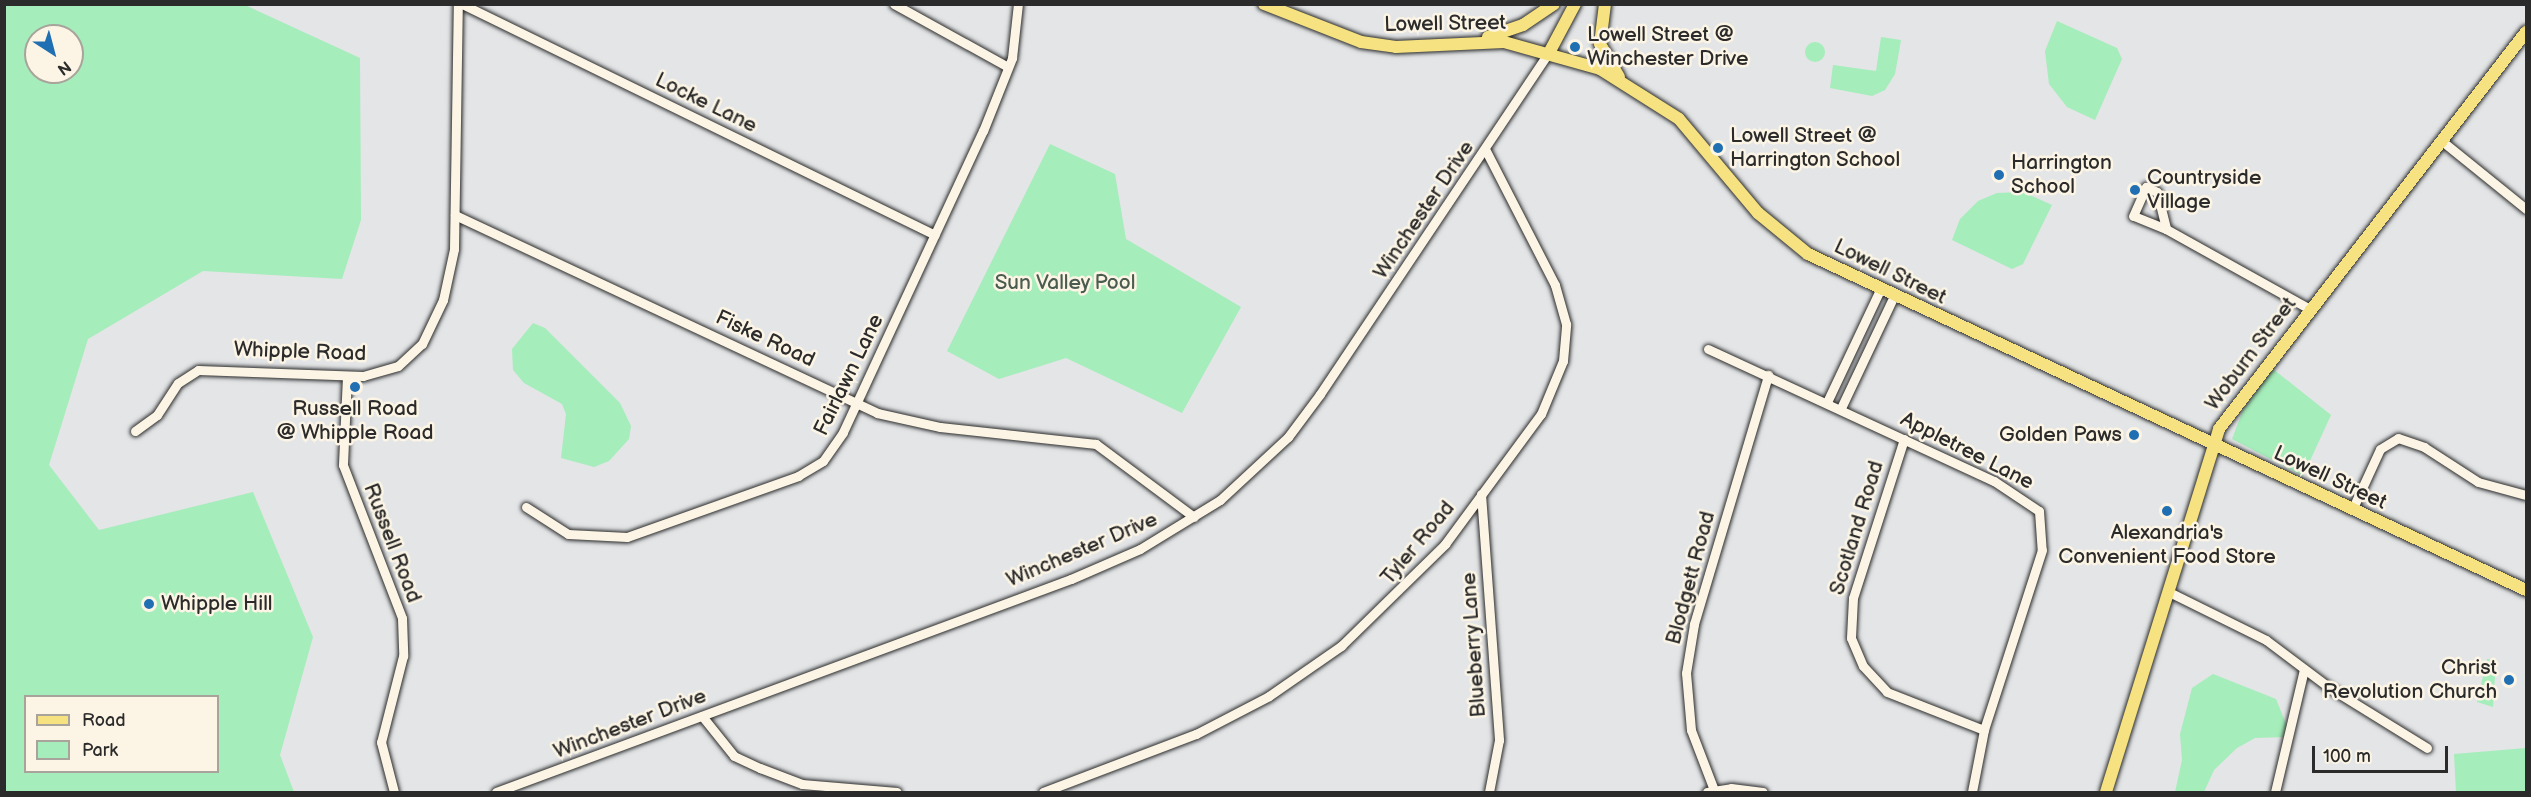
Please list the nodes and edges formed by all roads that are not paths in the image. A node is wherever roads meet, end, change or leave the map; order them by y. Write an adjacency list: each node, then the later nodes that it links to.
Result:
1 (460, 4): 16 (street, Whipple Road); 18 (street, Locke Lane)
2 (894, 4): 11 (street)
3 (1018, 4): 11 (street, Fairlawn Lane)
4 (1264, 4): 9 (main road, Lowell Street)
5 (1554, 4): 9 (main road)
6 (1575, 4): 10 (main road)
7 (1605, 4): 12 (main road)
8 (2526, 32): 13 (main road, Woburn Street)
9 (1442, 45): 10 (main road, Lowell Street)
10 (1550, 51): 12 (main road, Lowell Street); 14 (street, Winchester Drive)
11 (1008, 67): 18 (street, Fairlawn Lane)
12 (1622, 80): 19 (main road, Lowell Street)
13 (2442, 141): 15 (street); 21 (main road, Woburn Street)
14 (1486, 151): 31 (street, Tyler Road); 35 (street, Winchester Drive)
15 (2526, 209)
16 (455, 215): 24 (street, Whipple Road); 26 (street, Fiske Road)
17 (2166, 229): 17 (street); 21 (street)
18 (935, 235): 26 (street, Fairlawn Lane)
19 (1880, 290): 20 (main road, Lowell Street); 25 (street)
20 (1894, 296): 27 (street); 30 (main road, Lowell Street)
21 (2310, 309): 30 (main road, Woburn Street)
22 (1708, 349): 23 (street, Appletree Lane)
23 (1768, 375): 25 (street, Appletree Lane); 42 (street, Blodgett Road)
24 (347, 376): 28 (street, Whipple Road); 43 (street, Russell Road)
25 (1827, 402): 27 (street, Appletree Lane)
26 (857, 403): 33 (street, Fairlawn Lane); 35 (street, Fiske Road)
27 (1841, 408): 29 (street, Appletree Lane)
28 (135, 431)
29 (1904, 439): 40 (street, Scotland Road); 40 (street, Appletree Lane)
30 (2214, 445): 34 (main road, Lowell Street); 37 (main road, Woburn Street)
31 (1481, 494): 46 (street, Tyler Road); 47 (street, Blueberry Lane)
32 (2526, 495): 34 (street)
33 (526, 507)
34 (2352, 510): 36 (main road, Lowell Street)
35 (1194, 517): 39 (street, Winchester Drive)
36 (2526, 590)
37 (2167, 591): 38 (street); 50 (main road, Woburn Street)
38 (2304, 669): 41 (street); 51 (street)
39 (702, 716): 44 (street, Winchester Drive); 45 (street)
40 (1983, 730): 49 (street, Appletree Lane)
41 (2427, 748)
42 (1711, 791): 48 (street)
43 (394, 792)
44 (496, 792)
45 (897, 792)
46 (1043, 792)
47 (1488, 792)
48 (1764, 792)
49 (1972, 792)
50 (2106, 792)
51 (2275, 792)

